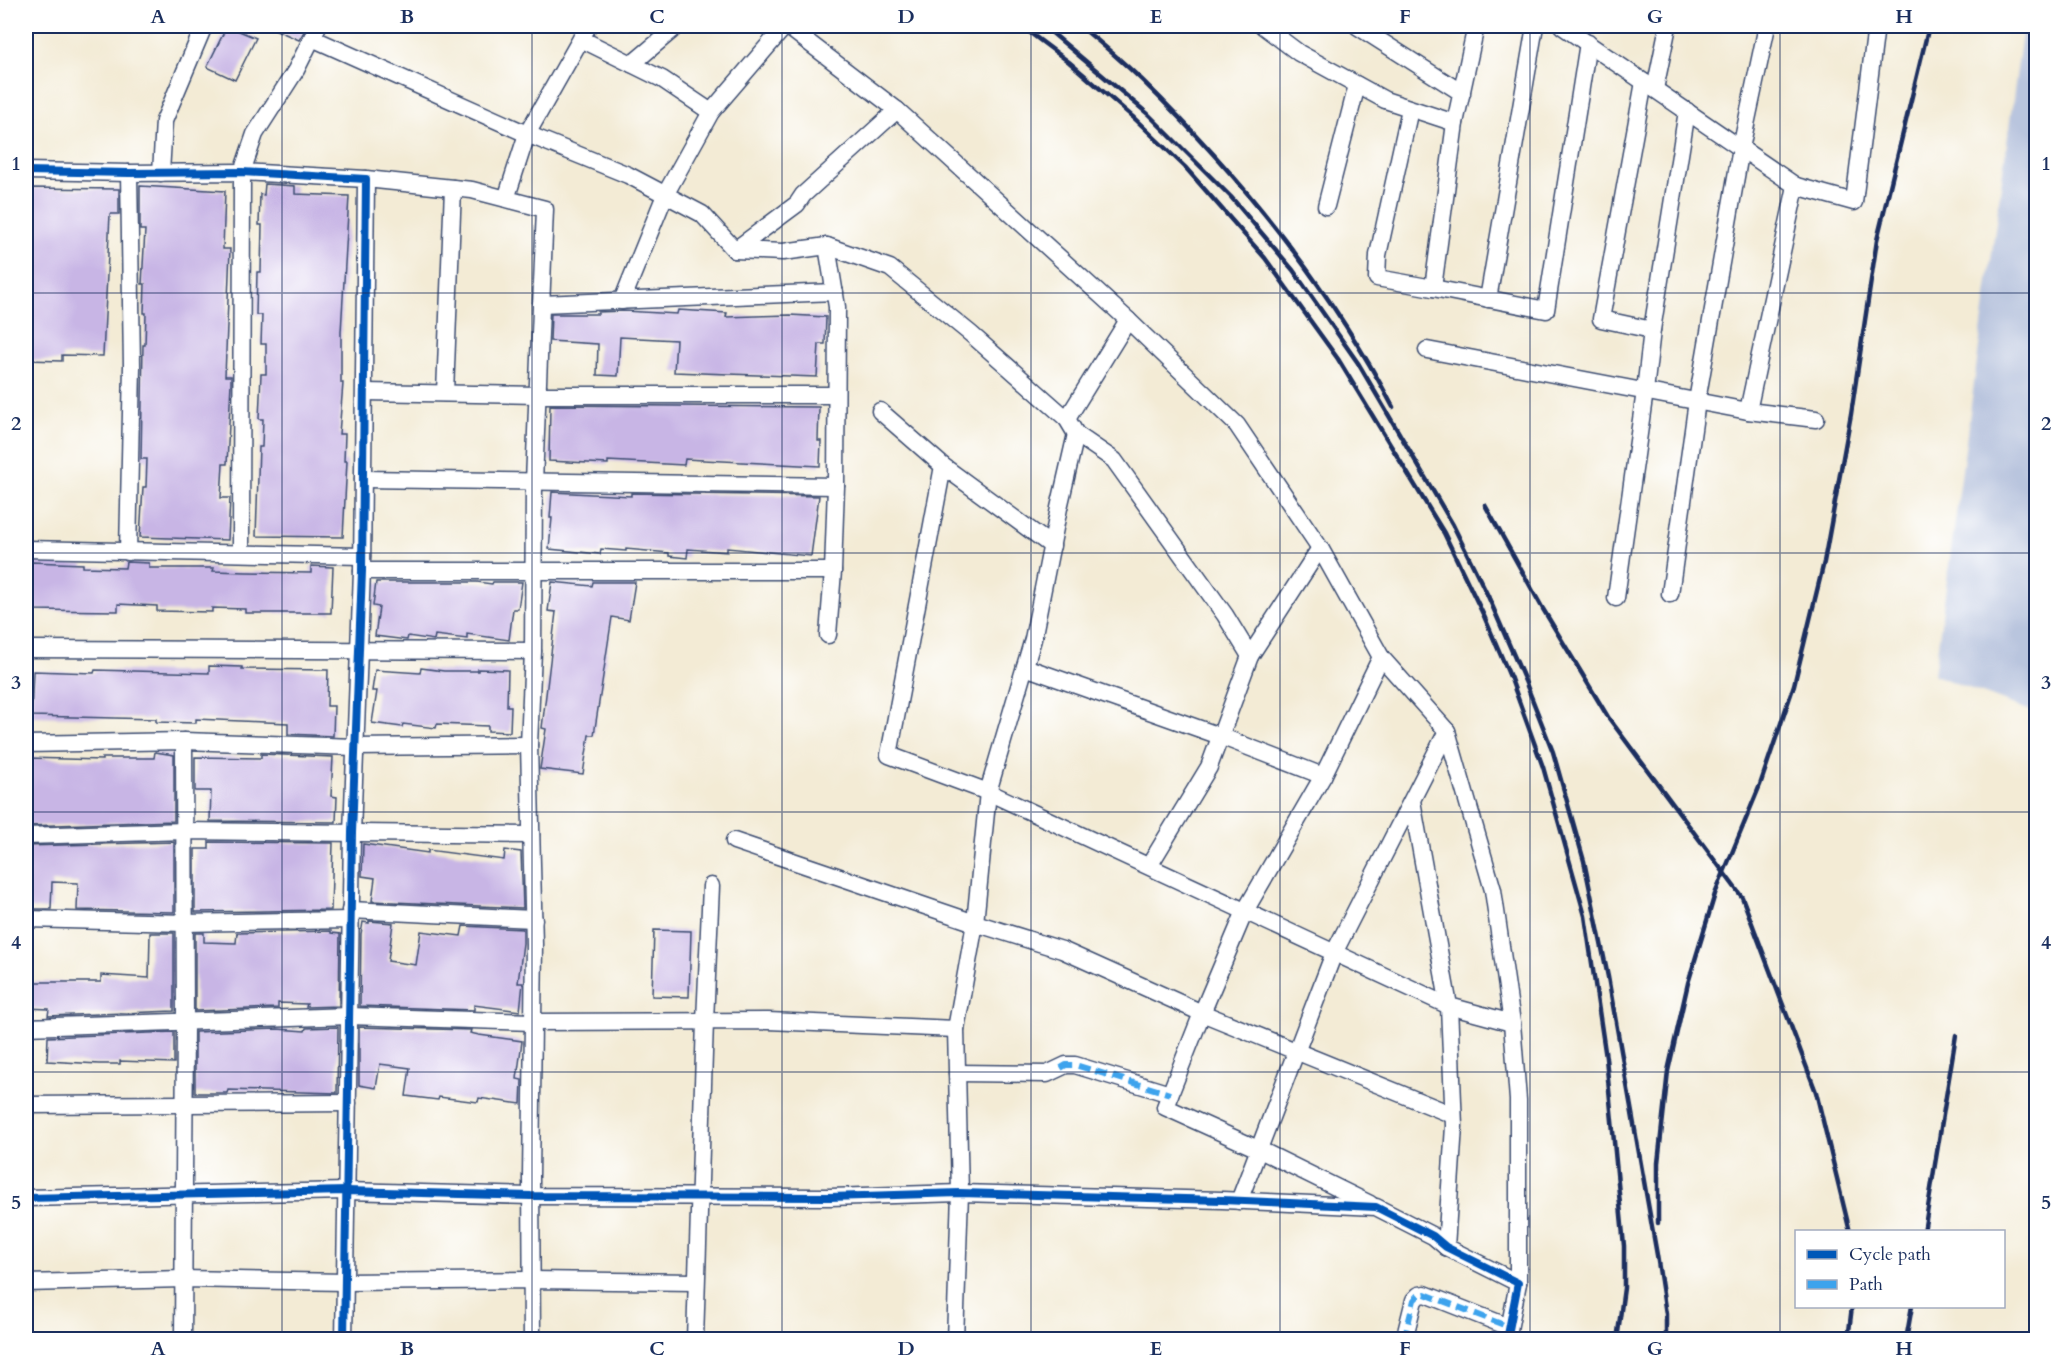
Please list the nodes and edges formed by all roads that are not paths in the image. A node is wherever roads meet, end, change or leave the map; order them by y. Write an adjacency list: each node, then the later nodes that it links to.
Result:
1 (204, 26): 28 (street)
2 (677, 26): 14 (street)
3 (786, 26): 19 (street); 21 (street)
4 (1263, 26): 15 (street)
5 (1357, 26): 17 (street)
6 (1535, 26): 39 (street)
7 (1668, 26): 16 (street)
8 (1767, 26): 24 (street)
9 (1876, 26): 30 (street)
10 (1472, 28): 17 (street)
11 (315, 32): 23 (street); 26 (street)
12 (581, 32): 14 (street); 23 (street)
13 (1575, 32): 16 (street); 39 (street)
14 (632, 64): 21 (street)
15 (1357, 85): 18 (street); 34 (street)
16 (1650, 86): 20 (street); 43 (street)
17 (1462, 93): 22 (street)
18 (1410, 109): 22 (street); 37 (street)
19 (897, 110): 36 (street); 42 (street)
20 (1687, 111): 24 (street); 43 (street)
21 (711, 112): 32 (street)
22 (1455, 123): 37 (street)
23 (527, 134): 32 (street); 33 (street)
24 (1741, 148): 30 (street); 50 (street)
25 (26, 171): 27 (street)
26 (242, 172): 28 (street); 29 (street); 63 (street)
27 (129, 173): 28 (street); 62 (street)
28 (161, 173)
29 (366, 178): 31 (street); 45 (street)
30 (1796, 186): 52 (street)
31 (453, 188): 33 (street); 47 (street)
32 (665, 195): 36 (street); 40 (street)
33 (506, 199): 41 (street)
34 (1326, 206)
35 (827, 246): 36 (street); 38 (street); 54 (street)
36 (735, 250)
37 (1433, 288): 39 (street)
38 (835, 292): 40 (street); 49 (street)
39 (1488, 299)
40 (622, 301): 41 (street)
41 (541, 304): 48 (street)
42 (1128, 320): 54 (street); 60 (street)
43 (1652, 330): 46 (street)
44 (1427, 350): 46 (street)
45 (364, 392): 47 (street); 56 (street)
46 (1645, 392): 50 (street); 68 (street)
47 (445, 393): 48 (street)
48 (537, 394): 49 (street); 57 (street)
49 (836, 395): 58 (street)
50 (1697, 401): 52 (street); 67 (street)
51 (880, 411): 55 (street)
52 (1748, 411): 53 (street)
53 (1816, 419)
54 (1072, 426): 59 (street); 73 (street)
55 (943, 466): 59 (street); 83 (street)
56 (363, 479): 57 (street); 64 (street)
57 (534, 482): 58 (street); 66 (street)
58 (836, 486): 65 (street)
59 (1052, 546): 75 (street)
60 (1320, 548): 73 (street); 74 (street)
61 (26, 549): 62 (street)
62 (128, 552): 63 (street)
63 (241, 553): 64 (street)
64 (362, 563): 66 (street); 71 (street)
65 (833, 571): 66 (street); 69 (street)
66 (534, 572): 72 (street)
67 (1670, 594)
68 (1616, 598)
69 (828, 635)
70 (26, 650): 71 (street)
71 (360, 651): 72 (street); 81 (street)
72 (533, 651): 80 (street)
73 (1250, 656): 77 (street)
74 (1381, 657): 76 (street); 82 (street)
75 (1025, 667): 77 (street); 83 (street)
76 (1447, 731): 84 (street); 105 (street)
77 (1220, 736): 82 (street); 90 (street)
78 (184, 741): 79 (street); 81 (street); 85 (street)
79 (26, 744)
80 (529, 746): 81 (street); 87 (street)
81 (355, 747): 86 (street)
82 (1323, 776): 92 (street)
83 (988, 792): 90 (street); 97 (street)
84 (1412, 801): 98 (street); 99 (street)
85 (185, 831): 86 (street); 88 (street); 96 (street)
86 (352, 833): 87 (street); 93 (street)
87 (531, 835): 95 (street)
88 (26, 837)
89 (734, 841): 97 (street)
90 (1149, 866): 92 (street)
91 (711, 886): 102 (street)
92 (1245, 911): 98 (street); 100 (street)
93 (350, 915): 95 (street); 96 (street); 101 (street)
94 (26, 919): 96 (street)
95 (534, 919): 104 (street)
96 (185, 923): 103 (street)
97 (975, 924): 100 (street); 107 (street)
98 (1334, 953): 99 (street); 108 (street)
99 (1449, 1006): 105 (street); 114 (street)
100 (1202, 1013): 108 (street); 110 (street)
101 (349, 1016): 103 (street); 104 (street); 111 (street)
102 (705, 1021): 104 (street); 107 (street); 120 (street)
103 (185, 1022): 106 (street); 112 (street)
104 (533, 1022): 119 (street)
105 (1512, 1023): 130 (street)
106 (26, 1027)
107 (956, 1029): 109 (street)
108 (1296, 1052): 114 (street); 115 (street)
109 (957, 1073): 110 (street); 117 (street)
110 (1170, 1094): 115 (street)
111 (348, 1103): 112 (street); 116 (street)
112 (185, 1104): 113 (street); 118 (street)
113 (26, 1105)
114 (1453, 1115): 124 (street)
115 (1258, 1149): 122 (street); 123 (street)
116 (346, 1191): 118 (street); 119 (street); 127 (street)
117 (960, 1193): 120 (street); 122 (street); 136 (street)
118 (184, 1195): 121 (street); 125 (street)
119 (531, 1197): 120 (street); 126 (street)
120 (698, 1197): 128 (street)
121 (26, 1198)
122 (1239, 1201): 123 (street)
123 (1376, 1207): 124 (street)
124 (1446, 1247): 130 (street)
125 (183, 1279): 127 (street); 129 (street); 132 (street)
126 (531, 1280): 127 (street); 128 (street); 134 (street)
127 (345, 1282): 133 (street)
128 (696, 1282): 135 (street)
129 (26, 1283)
130 (1518, 1283): 131 (street)
131 (1508, 1334): 137 (street)
132 (183, 1340)
133 (344, 1340)
134 (532, 1340)
135 (695, 1340)
136 (955, 1340)
137 (1404, 1340)

